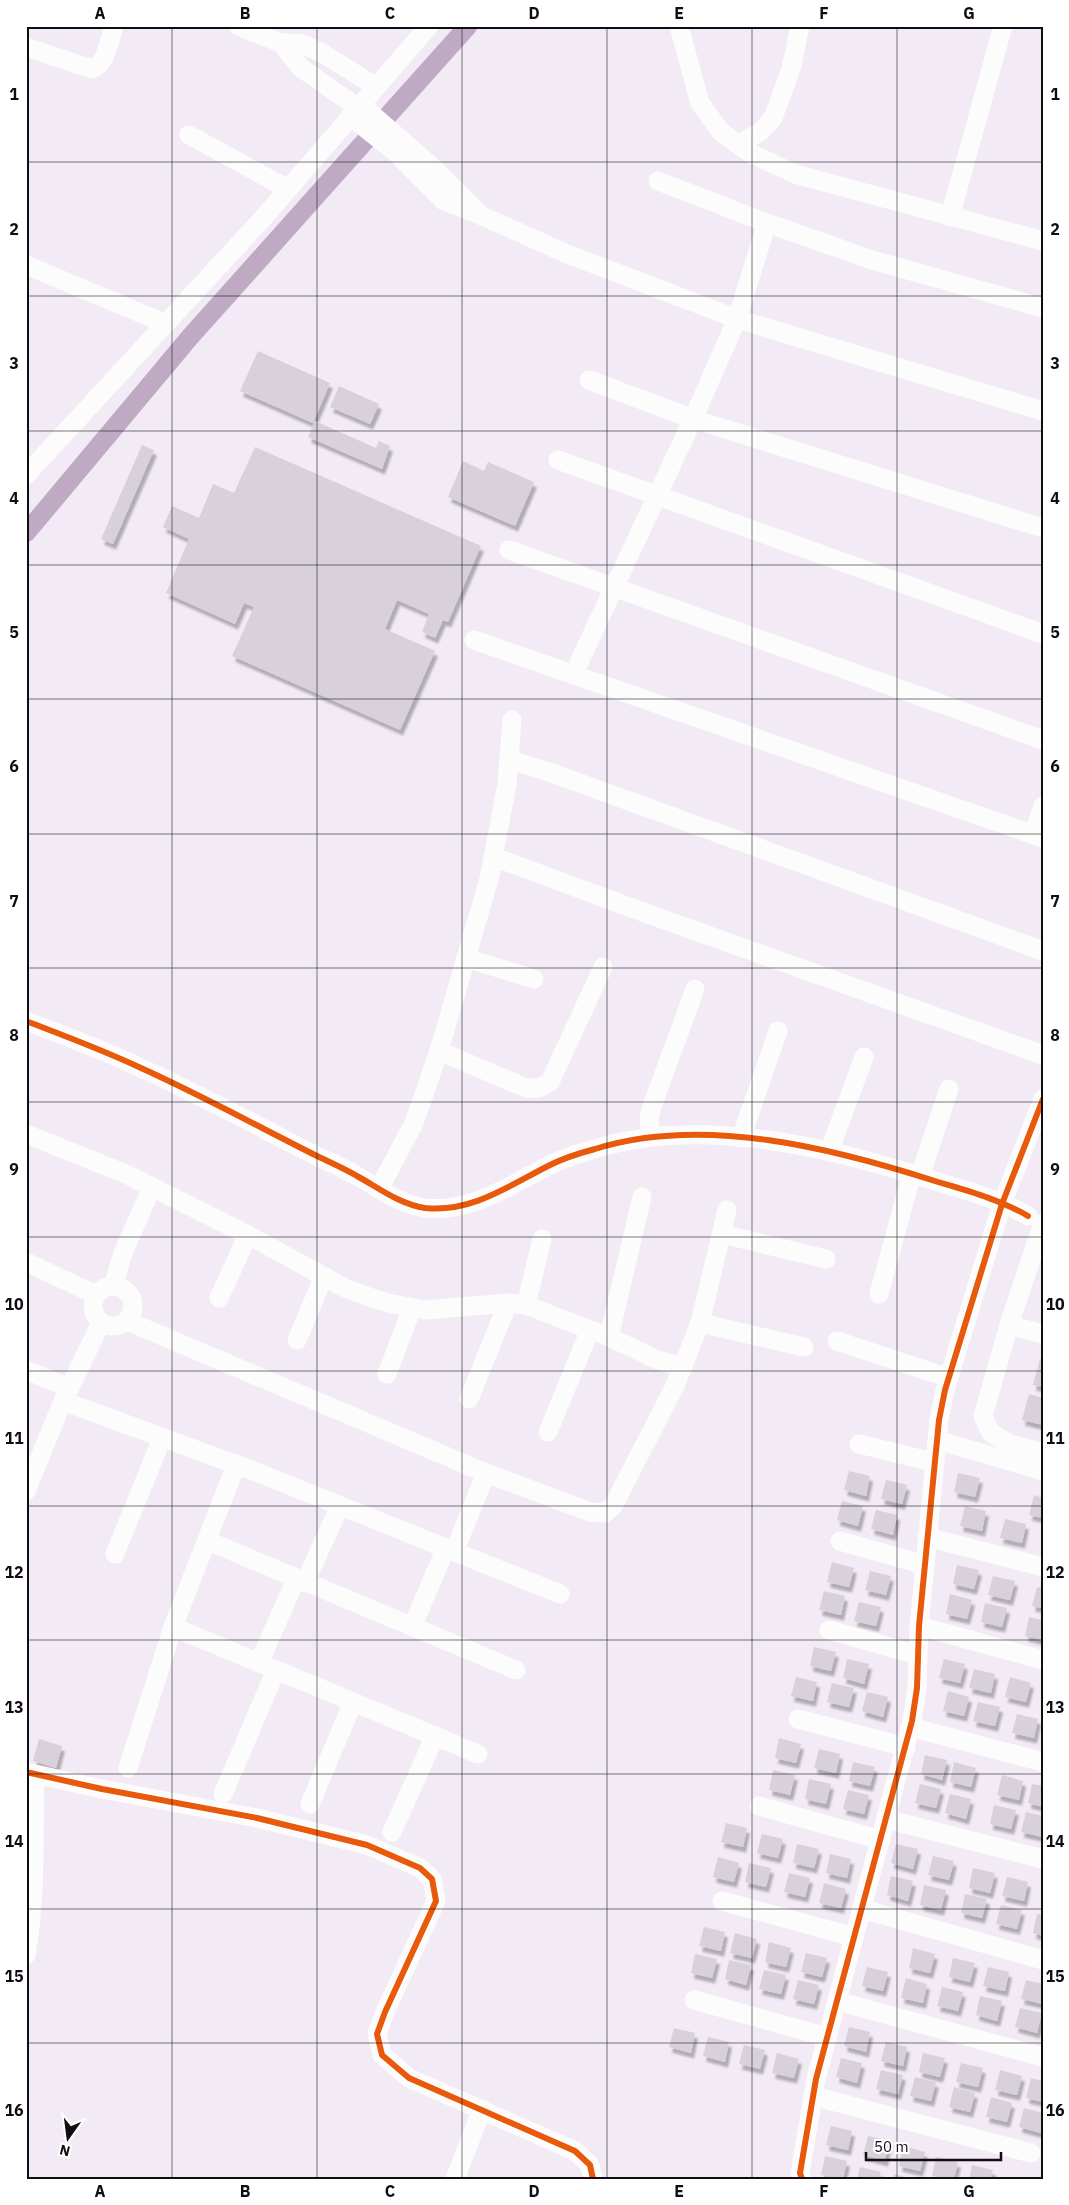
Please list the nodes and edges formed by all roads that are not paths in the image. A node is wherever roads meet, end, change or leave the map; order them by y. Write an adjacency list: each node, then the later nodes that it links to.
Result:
1 (114, 26): 8 (street)
2 (238, 26): 7 (street)
3 (429, 26): 9 (street)
4 (679, 26): 12 (street)
5 (800, 26): 12 (street)
6 (1003, 26): 15 (street)
7 (281, 43): 9 (street); 10 (street)
8 (26, 47)
9 (375, 86): 10 (street)
10 (360, 114): 14 (street); 20 (street)
11 (189, 135): 14 (street)
12 (739, 144): 15 (street)
13 (658, 181): 16 (street)
14 (288, 189): 21 (street)
15 (950, 217): 17 (street)
16 (767, 223): 19 (street); 20 (street)
17 (1043, 241)
18 (26, 265): 21 (street)
19 (1043, 308)
20 (737, 319): 23 (street); 24 (street)
21 (164, 323): 26 (street)
22 (589, 380): 24 (street)
23 (1043, 411)
24 (693, 419): 27 (street); 28 (street)
25 (558, 460): 27 (street)
26 (26, 475)
27 (657, 497): 30 (street); 31 (street)
28 (1043, 528)
29 (510, 550): 30 (street)
30 (615, 589): 33 (street); 35 (street)
31 (1043, 634)
32 (474, 640): 33 (street)
33 (572, 675): 38 (street)
34 (512, 720): 36 (street)
35 (1043, 740)
36 (510, 760): 39 (street); 40 (street)
37 (1043, 806): 38 (street)
38 (1038, 837)
39 (494, 856): 41 (street); 48 (street)
40 (1043, 951)
41 (466, 958): 43 (street); 47 (street)
42 (603, 967): 47 (street)
43 (534, 979)
44 (695, 989): 53 (street)
45 (26, 1021): 58 (street)
46 (778, 1031): 54 (street)
47 (439, 1051): 58 (street)
48 (1043, 1055)
49 (864, 1057): 55 (street)
50 (949, 1089): 56 (street)
51 (1043, 1099): 60 (street)
52 (26, 1134): 57 (street)
53 (651, 1136): 54 (street); 58 (street)
54 (741, 1138): 55 (street)
55 (829, 1152): 56 (street)
56 (916, 1174): 60 (street); 70 (street)
57 (152, 1188): 64 (street); 69 (street)
58 (379, 1189)
59 (642, 1197): 81 (street)
60 (1002, 1204): 62 (street); 88 (street)
61 (727, 1210): 63 (street)
62 (1035, 1219): 78 (street)
63 (722, 1234): 66 (street); 77 (street)
64 (248, 1235): 68 (street); 72 (street)
65 (542, 1239): 73 (street)
66 (826, 1259)
67 (26, 1262): 71 (street)
68 (324, 1276): 74 (street); 82 (street)
69 (112, 1286): 71 (street); 75 (street)
70 (879, 1294)
71 (96, 1295): 76 (street)
72 (219, 1298)
73 (517, 1304): 74 (street); 79 (street); 90 (street)
74 (412, 1308): 87 (street)
75 (127, 1321): 76 (street); 100 (street)
76 (102, 1323): 89 (street)
77 (700, 1323): 84 (street); 85 (street)
78 (1009, 1325): 80 (street); 95 (street)
79 (590, 1330): 81 (street); 91 (street)
80 (1043, 1334)
81 (609, 1337): 85 (street)
82 (297, 1340)
83 (837, 1341): 88 (street)
84 (804, 1348)
85 (682, 1368): 100 (street)
86 (26, 1370): 89 (street)
87 (387, 1374)
88 (949, 1378): 93 (street)
89 (66, 1395): 92 (street); 97 (street)
90 (469, 1399)
91 (548, 1432)
92 (162, 1438): 98 (street); 107 (street)
93 (937, 1440): 96 (street); 99 (street)
94 (859, 1444): 96 (street)
95 (1043, 1453)
96 (934, 1462): 103 (street)
97 (31, 1463): 101 (street)
98 (236, 1465): 102 (street); 104 (street)
99 (1043, 1471)
100 (486, 1473): 106 (street)
101 (26, 1491)
102 (340, 1506): 106 (street); 110 (street)
103 (927, 1537): 108 (street); 109 (street)
104 (208, 1541): 110 (street); 113 (street)
105 (840, 1541): 108 (street)
106 (450, 1550): 111 (street); 114 (street)
107 (115, 1554)
108 (924, 1565): 112 (street)
109 (1043, 1567)
110 (300, 1580): 114 (street); 118 (street)
111 (560, 1594)
112 (919, 1626): 116 (street); 117 (street)
113 (173, 1627): 118 (street); 127 (street)
114 (412, 1627): 119 (street)
115 (829, 1630): 116 (street)
116 (918, 1656): 122 (street)
117 (1043, 1660)
118 (268, 1666): 120 (street); 129 (street)
119 (516, 1670)
120 (353, 1702): 123 (street); 130 (street)
121 (798, 1719): 124 (street)
122 (910, 1727): 124 (street); 126 (street)
123 (435, 1736): 125 (street); 133 (street)
124 (906, 1747): 132 (street)
125 (478, 1754)
126 (1043, 1762)
127 (128, 1768)
128 (30, 1773): 139 (street); 146 (street)
129 (223, 1794)
130 (310, 1804)
131 (759, 1806): 134 (street)
132 (886, 1819): 134 (street); 135 (street)
133 (392, 1832)
134 (881, 1840): 137 (street)
135 (1043, 1859)
136 (722, 1901): 138 (street)
137 (862, 1910): 138 (street); 140 (street)
138 (854, 1937): 142 (street)
139 (26, 1954)
140 (1043, 1960)
141 (694, 2000): 143 (street)
142 (837, 2000): 143 (street); 144 (street)
143 (827, 2037): 145 (street)
144 (1043, 2057)
145 (813, 2096): 147 (street); 150 (street)
146 (482, 2109): 148 (street); 149 (street)
147 (1031, 2153)
148 (456, 2179)
149 (593, 2179)
150 (802, 2179)

